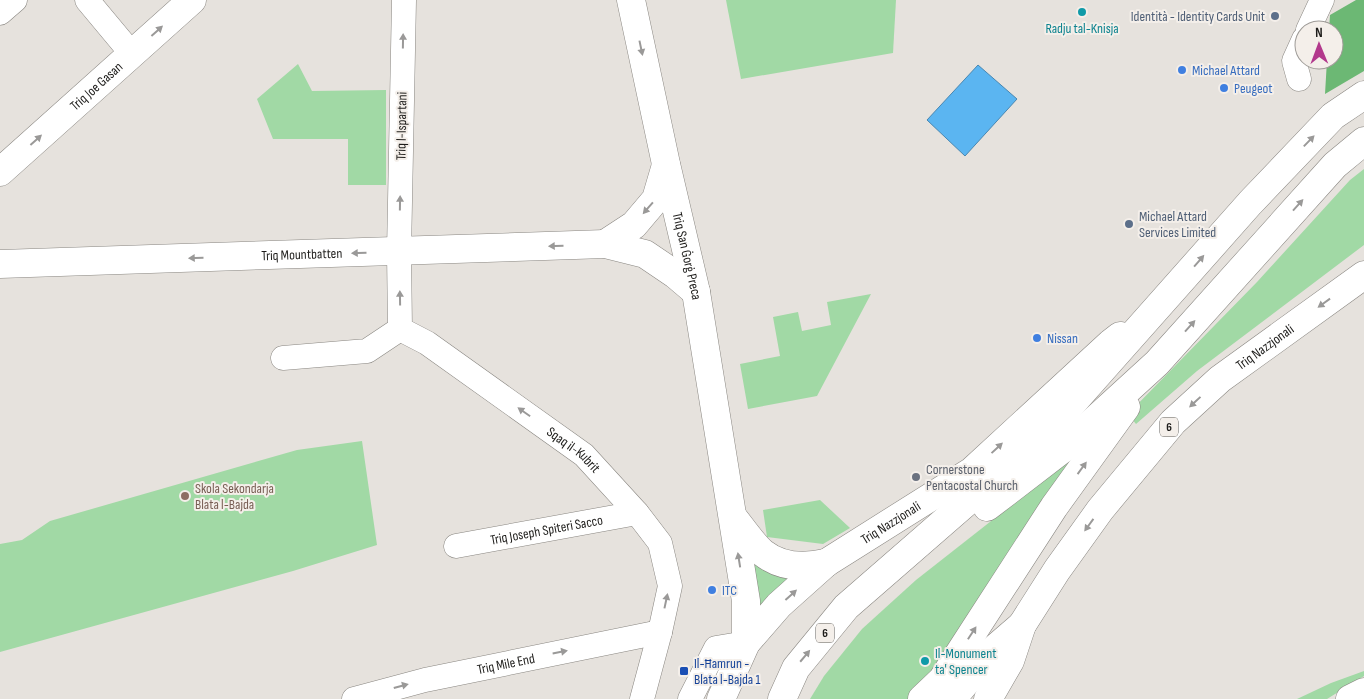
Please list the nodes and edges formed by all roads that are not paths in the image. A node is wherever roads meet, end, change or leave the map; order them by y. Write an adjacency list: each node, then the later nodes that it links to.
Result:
1 (15, 0): 7 (street)
2 (87, 0): 9 (street)
3 (192, 0): 9 (main road, Triq Joe Gasan, one-way to 3)
4 (404, 0): 17 (street, Triq l-Ispartani, one-way to 4)
5 (631, 0): 14 (main road, Triq San Ġorġ Preca, one-way to 14)
6 (1322, 0): 8 (street)
7 (0, 13)
8 (1313, 20)
9 (132, 54): 15 (main road, Triq Joe Gasan, one-way to 9)
10 (1296, 70): 11 (street)
11 (1298, 79)
12 (1364, 95): 21 (main road, Triq Nazzjonali / 6, one-way to 12)
13 (1361, 142): 24 (main road, 6, one-way to 13)
14 (666, 164): 16 (main road, one-way to 16); 20 (main road, Triq San Ġorġ Preca)
15 (0, 172)
16 (605, 244): 17 (main road, Triq Mountbatten, one-way to 17); 20 (main road, Triq Mountbatten)
17 (399, 252): 18 (main road, Triq Mountbatten, one-way to 18); 22 (street, one-way to 17)
18 (6, 261)
19 (1364, 275): 30 (main road, Triq Nazzjonali / 6, one-way to 30)
20 (696, 292): 26 (main road, Triq San Ġorġ Preca)
21 (1156, 310): 28 (main road, Triq Nazzjonali / 6, one-way to 21); 29 (main road, Triq Nazzjonali / 6)
22 (400, 329): 23 (street); 25 (street, Sqaq il-Kubrit, one-way to 22)
23 (282, 358)
24 (1157, 363): 29 (main road, 6); 39 (main road, 6, one-way to 24)
25 (637, 513): 27 (street, Triq Joseph Spiteri Sacco); 31 (street, Sqaq il-Kubrit, one-way to 25)
26 (732, 516): 28 (main road, Triq San Ġorġ Preca); 32 (main road, Triq San Ġorġ Preca, one-way to 26)
27 (456, 546)
28 (826, 563): 32 (main road, Triq Nazzjonali / 6, one-way to 28)
29 (882, 577): 38 (main road, Triq Nazzjonali / 6, one-way to 29)
30 (1022, 625): 40 (main road, 6); 41 (main road, Triq Nazzjonali / 6)
31 (660, 632): 34 (street, Triq Mile End, one-way to 31); 35 (street, Sqaq il-Kubrit)
32 (746, 643): 36 (street); 37 (main road, Triq Nazzjonali / 6)
33 (1364, 692): 42 (main road)
34 (354, 699)
35 (642, 699)
36 (690, 699)
37 (722, 699)
38 (782, 699)
39 (922, 699)
40 (952, 699)
41 (988, 699)
42 (1350, 699)

